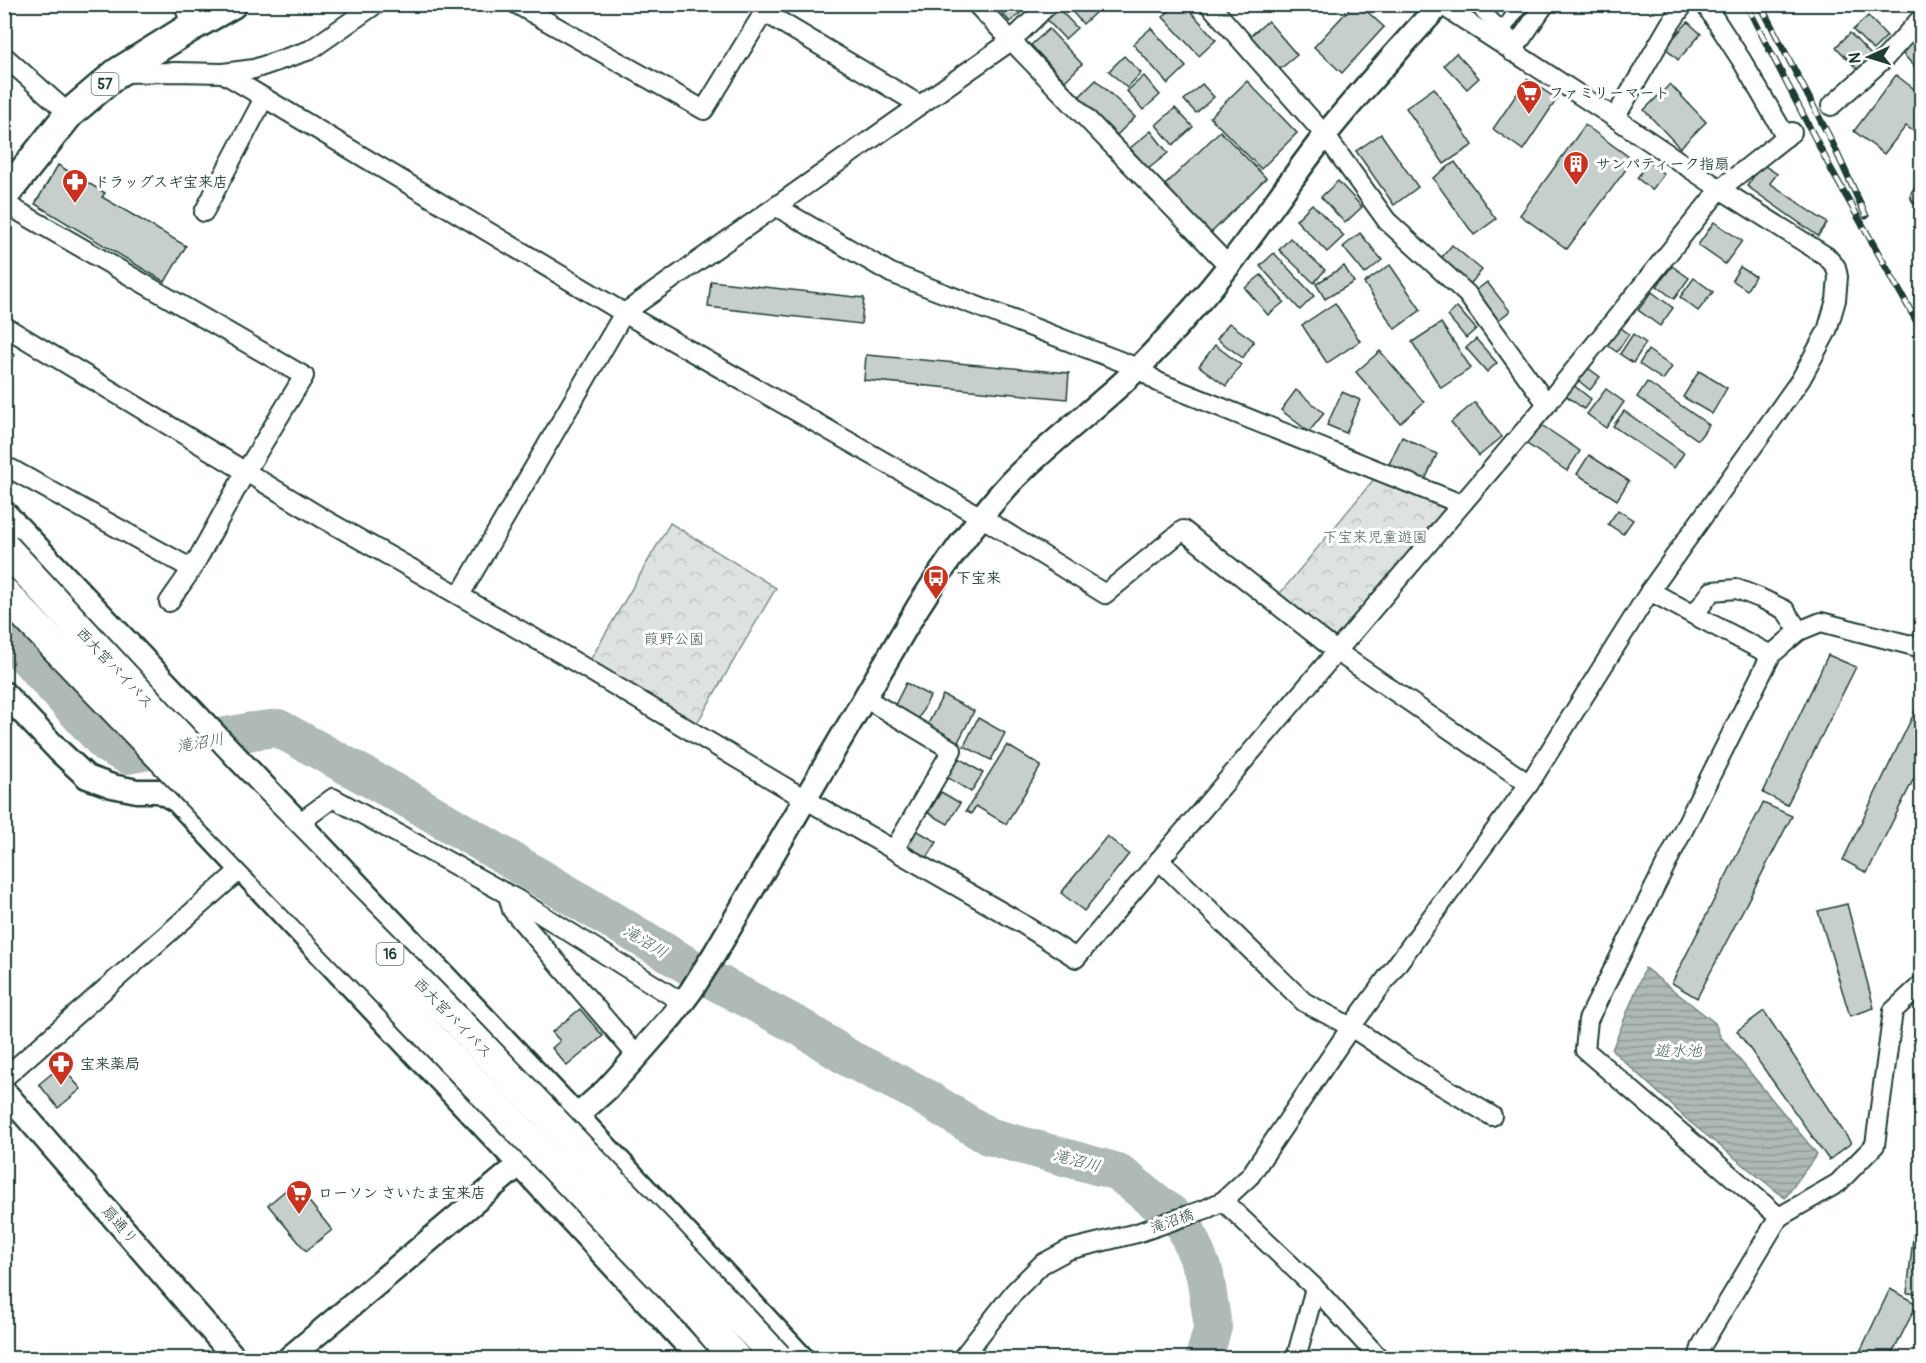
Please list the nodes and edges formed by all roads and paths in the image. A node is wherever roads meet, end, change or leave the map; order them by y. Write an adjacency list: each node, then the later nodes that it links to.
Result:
1 (232, 4): 14 (main road, 57)
2 (376, 4): 21 (street)
3 (516, 4): 13 (street)
4 (976, 4): 17 (street)
5 (1049, 4): 17 (street)
6 (1209, 4): 27 (street)
7 (1440, 4): 18 (street, 滝沼橋); 27 (street)
8 (1475, 4): 16 (street)
9 (1521, 4): 16 (street)
10 (1545, 4): 18 (street)
11 (1684, 4): 26 (street)
12 (1705, 4): 28 (street)
13 (762, 8): 23 (street)
14 (188, 16): 20 (main road, 57)
15 (1922, 17): 24 (street)
16 (1503, 30): 18 (street)
17 (1011, 41): 23 (street); 33 (street)
18 (1515, 48): 26 (street, 滝沼橋)
19 (4, 56): 25 (street)
20 (117, 73): 21 (street); 25 (main road, 57)
21 (222, 73): 22 (street)
22 (264, 98): 32 (street); 34 (street)
23 (920, 105): 31 (street)
24 (1831, 106)
25 (69, 114): 29 (main road, 57)
26 (1615, 118): 28 (street, 滝沼橋)
27 (1325, 135): 33 (street); 37 (street)
28 (1720, 189): 37 (street); 45 (street, 滝沼橋)
29 (4, 196)
30 (4, 203): 39 (street)
31 (777, 207): 34 (street); 36 (street)
32 (204, 212)
33 (1230, 266): 36 (street)
34 (624, 313): 42 (street); 47 (street)
35 (4, 326): 39 (street)
36 (1138, 368): 40 (street); 42 (street)
37 (1547, 404): 40 (street)
38 (4, 471): 44 (street)
39 (246, 471): 44 (street); 47 (street)
40 (1461, 504): 52 (street)
41 (4, 512): 58 (street)
42 (981, 517): 52 (street); 55 (street)
43 (4, 547): 79 (highway, 西大宮バイパス / 16, bridge)
44 (192, 569): 48 (street)
45 (1650, 591): 49 (street); 56 (street, 滝沼橋)
46 (4, 593): 78 (highway, 西大宮バイパス / 16, bridge)
47 (460, 595): 57 (street)
48 (169, 603)
49 (1694, 615): 50 (street); 53 (street)
50 (1799, 631): 51 (street); 53 (street)
51 (1922, 648)
52 (1336, 651): 56 (street); 60 (street)
53 (1770, 656): 73 (street)
54 (4, 693): 61 (street)
55 (864, 698): 57 (street); 59 (street)
56 (1529, 784): 65 (street, 滝沼橋)
57 (805, 799): 59 (street); 64 (street)
58 (299, 823): 62 (street); 69 (street)
59 (894, 850): 60 (street)
60 (1159, 860): 65 (street)
61 (240, 870): 67 (street); 71 (street)
62 (508, 895): 64 (street); 66 (street)
63 (1922, 984): 73 (street)
64 (687, 997): 66 (street)
65 (1351, 1027): 70 (street); 72 (street, 滝沼橋)
66 (637, 1056): 69 (street)
67 (4, 1078)
68 (4, 1091): 75 (street, 扇通り)
69 (577, 1116): 71 (street); 80 (street)
70 (1492, 1116)
71 (520, 1164): 76 (street); 77 (street)
72 (1223, 1201): 74 (street); 81 (street, 滝沼橋)
73 (1779, 1217): 84 (street)
74 (1315, 1288): 82 (street); 83 (street)
75 (235, 1359)
76 (289, 1359)
77 (699, 1359)
78 (735, 1359)
79 (777, 1359)
80 (802, 1359)
81 (962, 1359)
82 (1296, 1359)
83 (1378, 1359)
84 (1698, 1359)

